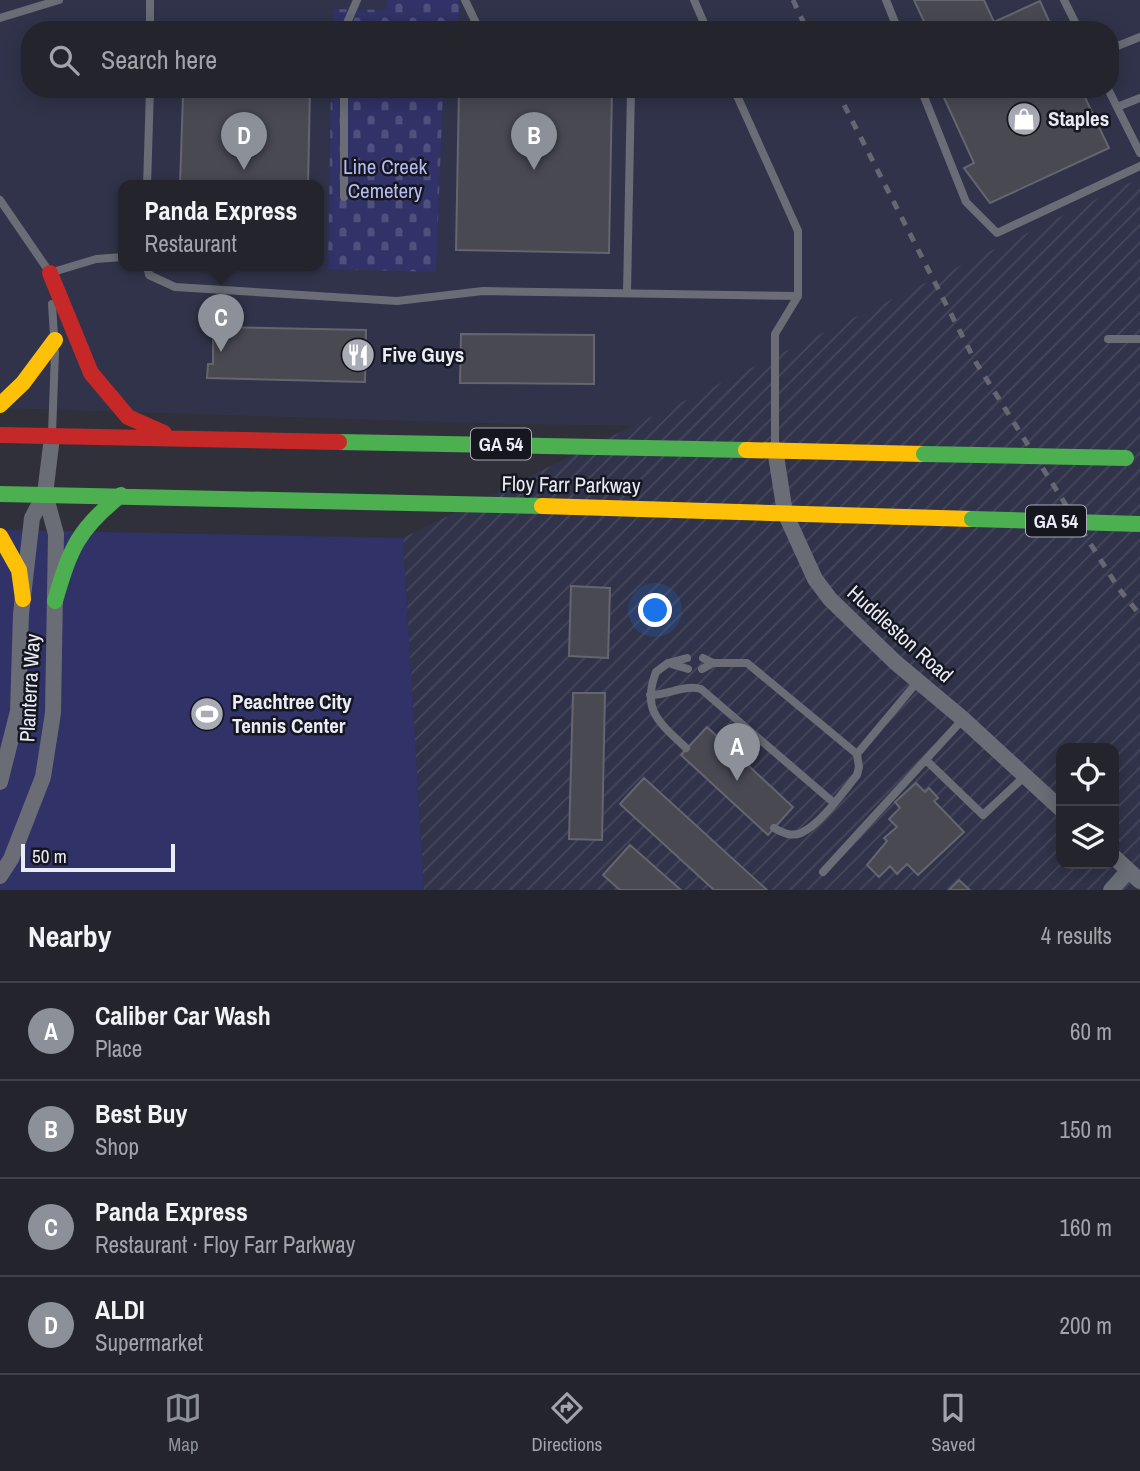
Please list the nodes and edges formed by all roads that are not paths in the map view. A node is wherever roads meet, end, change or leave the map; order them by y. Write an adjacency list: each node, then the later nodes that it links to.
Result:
1 (59, 0): 8 (lane)
2 (150, 0): 9 (lane)
3 (357, 0): 10 (lane)
4 (465, 0): 11 (lane)
5 (694, 0): 12 (lane)
6 (886, 0): 13 (lane)
7 (1064, 0): 14 (lane)
8 (0, 18)
9 (150, 21)
10 (348, 21)
11 (475, 21)
12 (703, 21)
13 (894, 21)
14 (1074, 21)
15 (1140, 37): 16 (lane)
16 (1119, 46)
17 (150, 98): 27 (lane)
18 (344, 98): 28 (lane)
19 (631, 98): 33 (lane)
20 (738, 98): 34 (lane)
21 (925, 98): 26 (lane)
22 (1112, 98): 24 (lane)
23 (1140, 98): 24 (lane)
24 (1117, 107): 25 (lane)
25 (1140, 153)
26 (1140, 166)
27 (148, 180)
28 (344, 197)
29 (0, 200): 32 (lane)
30 (118, 257): 32 (lane)
31 (148, 271): 33 (lane)
32 (50, 273): 37 (lane); 41 (main road)
33 (626, 293): 34 (lane)
34 (798, 296): 42 (lane)
35 (1108, 339): 36 (lane)
36 (1140, 339)
37 (55, 340): 38 (main road); 40 (lane)
38 (0, 405)
39 (0, 435): 40 (main road, Floy Farr Parkway / GA 54)
40 (52, 437): 41 (main road, Floy Farr Parkway / GA 54); 45 (street, Planterra Way)
41 (175, 438): 42 (main road, Floy Farr Parkway / GA 54)
42 (775, 449): 43 (main road, Floy Farr Parkway / GA 54, bridge); 47 (street, Huddleston Road)
43 (1133, 458)
44 (0, 494): 45 (main road, Floy Farr Parkway / GA 54)
45 (45, 494): 46 (main road, Floy Farr Parkway / GA 54); 50 (street, Planterra Way); 51 (street, Planterra Way)
46 (121, 495): 47 (main road, Floy Farr Parkway / GA 54); 51 (main road)
47 (785, 513): 48 (main road, Floy Farr Parkway / GA 54, bridge); 58 (street, Huddleston Road)
48 (1140, 524)
49 (0, 536): 50 (main road)
50 (23, 599): 65 (street, Planterra Way)
51 (55, 601): 71 (street, Planterra Way)
52 (687, 658): 54 (lane)
53 (703, 658): 55 (lane)
54 (668, 663): 56 (lane); 59 (lane)
55 (713, 663): 57 (lane); 62 (lane)
56 (688, 669)
57 (702, 669)
58 (918, 681): 60 (street, Huddleston Road); 62 (lane)
59 (650, 695): 61 (lane); 66 (lane)
60 (963, 719): 63 (lane); 64 (street, Huddleston Road)
61 (686, 748)
62 (857, 754): 66 (lane)
63 (926, 760): 64 (lane); 70 (lane)
64 (1025, 776): 67 (street, Huddleston Road)
65 (0, 782)
66 (834, 803): 68 (lane)
67 (1058, 806)
68 (774, 828)
69 (1119, 862): 72 (street)
70 (823, 872)
71 (0, 876)
72 (1134, 876): 73 (street)
73 (1111, 890)

